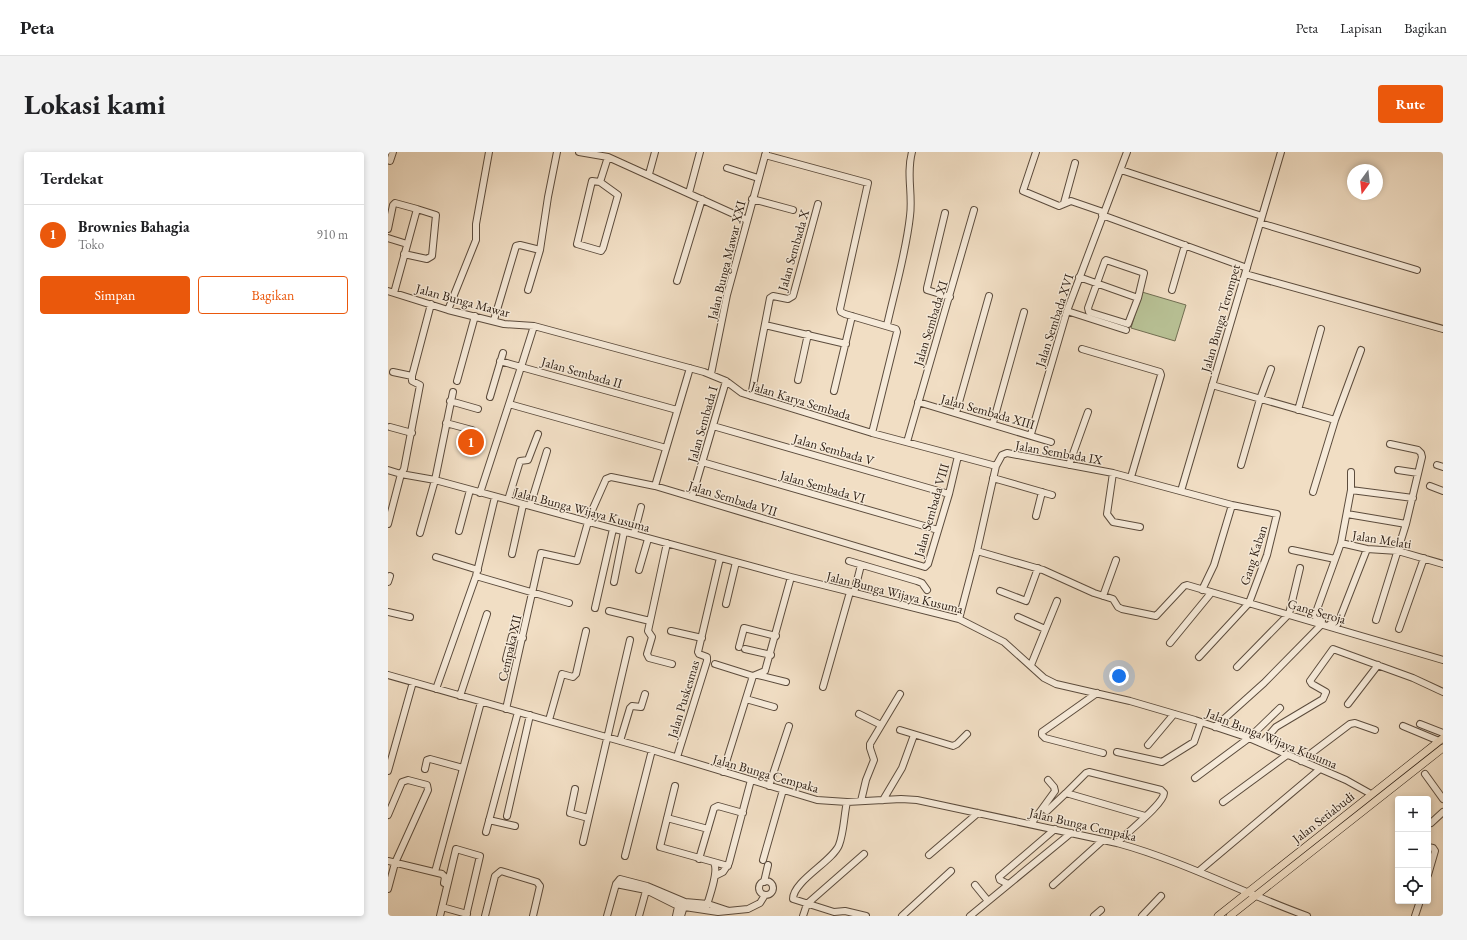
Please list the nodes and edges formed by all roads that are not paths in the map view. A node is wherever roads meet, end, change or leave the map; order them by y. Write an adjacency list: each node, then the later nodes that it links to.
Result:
1 (393, 152): 13 (street)
2 (489, 152): 51 (street)
3 (557, 152): 37 (street)
4 (579, 152): 12 (street)
5 (655, 152): 17 (street)
6 (700, 152): 20 (street)
7 (912, 152): 58 (street)
8 (1036, 152): 23 (street)
9 (1127, 152): 16 (street, Jalan Sembada XVI)
10 (1281, 152): 30 (street, Jalan Bunga Terompet)
11 (766, 154): 18 (street, Jalan Bunga Mawar XXI); 55 (street)
12 (608, 157): 17 (street); 19 (street)
13 (390, 161)
14 (1075, 163): 23 (street)
15 (727, 168): 18 (street)
16 (1121, 170): 29 (street, Jalan Sembada XVI); 30 (street)
17 (648, 174): 20 (street)
18 (758, 178): 22 (street, Jalan Bunga Mawar XXI)
19 (600, 182): 19 (street)
20 (689, 193): 21 (street)
21 (702, 199): 31 (street); 42 (street)
22 (752, 199): 26 (street); 31 (street, Jalan Bunga Mawar XXI)
23 (1064, 203): 29 (street)
24 (818, 204): 57 (street, Jalan Sembada X)
25 (416, 208): 33 (street); 35 (street); 38 (street)
26 (793, 210)
27 (974, 210): 48 (street, Jalan Sembada XI)
28 (945, 213): 48 (street)
29 (1103, 214): 36 (street); 41 (street, Jalan Sembada XVI)
30 (1262, 216): 32 (street, Jalan Bunga Terompet)
31 (748, 220): 73 (street, Jalan Bunga Mawar XXI)
32 (1260, 223): 39 (street); 40 (street, Jalan Bunga Terompet)
33 (388, 229)
34 (388, 238): 35 (street)
35 (408, 244): 38 (street)
36 (1185, 245): 40 (street); 45 (street)
37 (540, 250): 44 (street); 56 (street)
38 (404, 254): 46 (street)
39 (1417, 270)
40 (1246, 271): 61 (street); 78 (street, Jalan Bunga Terompet)
41 (1079, 277): 43 (street); 52 (street, Jalan Sembada XVI)
42 (677, 281)
43 (1098, 284): 49 (street); 49 (street); 49 (street)
44 (528, 290)
45 (1172, 290)
46 (391, 292): 50 (street, Jalan Bunga Mawar)
47 (989, 296): 91 (street)
48 (950, 297): 85 (street, Jalan Sembada XI)
49 (1138, 298)
50 (431, 304): 51 (street, Jalan Bunga Mawar); 74 (street)
51 (448, 310): 54 (street, Jalan Bunga Mawar)
52 (1067, 311): 62 (street); 101 (street, Jalan Sembada XVI)
53 (1024, 312): 94 (street)
54 (475, 316): 56 (street, Jalan Bunga Mawar); 76 (street)
55 (852, 316): 58 (street); 64 (street)
56 (494, 320): 59 (street, Jalan Bunga Mawar)
57 (765, 325): 63 (street); 81 (street, Jalan Sembada X)
58 (887, 325): 99 (street)
59 (534, 326): 69 (street, Jalan Sembada II); 70 (street, Jalan Karya Sembada)
60 (1322, 329): 89 (street)
61 (1443, 329)
62 (1126, 330)
63 (808, 334): 64 (street); 75 (street)
64 (846, 344): 79 (street)
65 (1082, 349): 118 (street)
66 (1361, 350): 92 (street)
67 (503, 353): 68 (street)
68 (500, 362): 69 (street); 82 (street)
69 (521, 367): 86 (street); 88 (street, Jalan Sembada II)
70 (690, 368): 73 (street, Jalan Karya Sembada); 88 (street)
71 (1271, 369): 83 (street)
72 (393, 372): 74 (street)
73 (711, 374): 77 (street, Jalan Karya Sembada)
74 (412, 376): 98 (street)
75 (798, 380)
76 (457, 381)
77 (726, 381): 81 (street, Jalan Karya Sembada); 95 (street, Jalan Sembada I)
78 (1212, 385): 83 (street); 125 (street, Jalan Bunga Terompet)
79 (834, 391)
80 (453, 392): 84 (street)
81 (751, 396): 99 (street, Jalan Karya Sembada)
82 (490, 397)
83 (1260, 399): 89 (street); 110 (street)
84 (450, 401): 87 (street); 93 (street)
85 (918, 402): 91 (street, Jalan Sembada XIII); 102 (street, Jalan Sembada XI)
86 (509, 404): 105 (street); 129 (street)
87 (478, 409)
88 (678, 410): 105 (street)
89 (1298, 410): 92 (street)
90 (1088, 412): 109 (street)
91 (956, 413): 94 (street, Jalan Sembada XIII)
92 (1335, 420): 128 (street)
93 (446, 423): 97 (street); 120 (street)
94 (993, 423): 101 (street, Jalan Sembada XIII)
95 (712, 426): 108 (street, Jalan Sembada I); 130 (street, Jalan Sembada V)
96 (390, 427): 98 (street)
97 (472, 430)
98 (412, 433): 117 (street)
99 (872, 433): 102 (street, Jalan Karya Sembada)
100 (538, 434): 135 (street)
101 (1031, 434): 103 (street, Jalan Sembada XIII)
102 (907, 442): 107 (street, Jalan Karya Sembada)
103 (1051, 442)
104 (1390, 444): 116 (street)
105 (666, 448): 121 (street)
106 (547, 451): 136 (street)
107 (958, 456): 111 (street, Jalan Karya Sembada); 130 (street, Jalan Sembada VIII)
108 (702, 462): 133 (street, Jalan Sembada I); 147 (street, Jalan Sembada VI)
109 (1069, 465): 111 (street, Jalan Sembada IX); 115 (street, Jalan Sembada IX)
110 (1241, 465)
111 (996, 466): 119 (street)
112 (388, 470): 117 (street, Jalan Bunga Wijaya Kusuma)
113 (1398, 470): 116 (street)
114 (1351, 472): 124 (street)
115 (1113, 473): 118 (street, Jalan Sembada IX); 145 (street)
116 (1418, 473): 134 (street)
117 (401, 474): 120 (street, Jalan Bunga Wijaya Kusuma); 143 (street)
118 (1131, 477): 125 (street, Jalan Sembada IX)
119 (993, 478): 127 (street); 157 (street)
120 (435, 480): 123 (street, Jalan Bunga Wijaya Kusuma); 150 (street)
121 (655, 486): 133 (street, Jalan Sembada VII); 142 (street, Jalan Sembada VII)
122 (1430, 486): 126 (street)
123 (470, 490): 129 (street, Jalan Bunga Wijaya Kusuma); 148 (street)
124 (1351, 490): 134 (street); 140 (street)
125 (1181, 491): 137 (street, Jalan Sembada IX)
126 (1443, 491)
127 (1042, 492): 131 (street); 141 (street)
128 (1313, 492)
129 (480, 493): 132 (street, Jalan Bunga Wijaya Kusuma)
130 (949, 494): 147 (street, Jalan Sembada VIII)
131 (1052, 495)
132 (495, 497): 135 (street, Jalan Bunga Wijaya Kusuma); 173 (street)
133 (692, 497): 169 (street, Jalan Sembada VII)
134 (1412, 498): 144 (street)
135 (508, 500): 136 (street, Jalan Bunga Wijaya Kusuma)
136 (527, 505): 142 (street, Jalan Bunga Wijaya Kusuma); 159 (street)
137 (1232, 505): 139 (street, Jalan Sembada IX); 177 (street)
138 (641, 507): 151 (street)
139 (1277, 514): 185 (street, Gang Kaban)
140 (1347, 514): 144 (street); 154 (street)
141 (1036, 516)
142 (588, 522): 146 (street, Jalan Bunga Wijaya Kusuma); 179 (street, Cempaka XII)
143 (388, 524)
144 (1406, 524): 158 (street)
145 (1140, 527)
146 (613, 529): 149 (street, Jalan Bunga Wijaya Kusuma); 187 (street)
147 (938, 530): 169 (street, Jalan Sembada VIII)
148 (459, 531)
149 (624, 532): 151 (street, Jalan Bunga Wijaya Kusuma); 175 (street)
150 (420, 533)
151 (634, 534): 152 (street, Jalan Bunga Wijaya Kusuma)
152 (648, 538): 153 (street, Jalan Bunga Wijaya Kusuma); 172 (street)
153 (668, 543): 161 (street, Jalan Bunga Wijaya Kusuma); 196 (street, Jalan Puskesmas)
154 (1341, 544): 155 (street, Jalan Melati); 163 (street)
155 (1367, 549): 158 (street, Jalan Melati); 163 (street)
156 (1292, 550): 163 (street)
157 (977, 551): 170 (street); 194 (street)
158 (1398, 551): 162 (street, Jalan Melati); 195 (street)
159 (512, 554)
160 (436, 557): 173 (street)
161 (720, 558): 166 (street, Jalan Bunga Wijaya Kusuma); 204 (street, Jalan Puskesmas)
162 (1424, 558): 167 (street, Jalan Melati); 199 (street)
163 (1335, 559)
164 (1116, 560): 182 (street)
165 (849, 561): 168 (street)
166 (736, 562): 174 (street, Jalan Bunga Wijaya Kusuma); 186 (street)
167 (1443, 564)
168 (861, 565): 176 (street); 180 (street)
169 (922, 567)
170 (1038, 568): 178 (street); 182 (street)
171 (1300, 568): 191 (street)
172 (639, 570)
173 (477, 573): 179 (street); 221 (street)
174 (791, 577): 180 (street, Jalan Bunga Wijaya Kusuma); 202 (street)
175 (614, 582)
176 (927, 590)
177 (1202, 590): 181 (street, Gang Seroja); 182 (street, Gang Seroja)
178 (1000, 591)
179 (532, 592): 184 (street); 203 (street, Cempaka XII)
180 (852, 593): 194 (street, Jalan Bunga Wijaya Kusuma); 220 (street)
181 (1211, 593): 185 (street, Gang Seroja); 206 (street)
182 (1103, 596)
183 (1057, 601): 198 (street)
184 (569, 603)
185 (1249, 603): 191 (street, Gang Seroja); 208 (street)
186 (726, 604)
187 (595, 608)
188 (609, 611): 196 (street)
189 (388, 612): 192 (street)
190 (488, 614): 226 (street)
191 (1289, 614): 197 (street, Gang Seroja); 215 (street)
192 (410, 617)
193 (1018, 617): 198 (street)
194 (959, 619): 213 (street, Jalan Bunga Wijaya Kusuma)
195 (1376, 620)
196 (650, 621): 211 (street, Jalan Puskesmas)
197 (1322, 624): 210 (street, Gang Seroja); 243 (street)
198 (1045, 629): 213 (street)
199 (1399, 629)
200 (586, 631): 237 (street)
201 (672, 631): 204 (street)
202 (776, 636): 207 (street); 207 (street)
203 (523, 638): 209 (street); 232 (street, Cempaka XII)
204 (702, 638): 260 (street, Jalan Puskesmas)
205 (630, 640): 249 (street)
206 (1170, 643)
207 (771, 655): 217 (street)
208 (1199, 657)
209 (506, 659)
210 (1443, 660)
211 (672, 664)
212 (715, 664): 217 (street)
213 (1031, 665): 223 (street, Jalan Bunga Wijaya Kusuma)
214 (1378, 665): 222 (street); 229 (street); 253 (street)
215 (1237, 667)
216 (388, 675): 218 (street, Jalan Bunga Cempaka)
217 (756, 675): 219 (street); 227 (street)
218 (412, 682): 221 (street, Jalan Bunga Cempaka); 266 (street)
219 (786, 682)
220 (823, 687)
221 (436, 689): 226 (street, Jalan Bunga Cempaka)
222 (1443, 692)
223 (1097, 693): 235 (street, Jalan Bunga Wijaya Kusuma); 258 (street)
224 (645, 694): 252 (street)
225 (900, 694): 240 (street)
226 (460, 696): 228 (street, Jalan Bunga Cempaka)
227 (746, 700): 230 (street); 267 (street)
228 (481, 702): 232 (street, Jalan Bunga Cempaka); 262 (street)
229 (1348, 704)
230 (774, 707)
231 (1280, 708): 250 (street)
232 (506, 709): 233 (street, Jalan Bunga Cempaka)
233 (518, 712): 236 (street, Jalan Bunga Cempaka); 291 (street)
234 (859, 714): 240 (street)
235 (1174, 714): 238 (street, Jalan Bunga Wijaya Kusuma); 254 (street)
236 (530, 715): 237 (street, Jalan Bunga Cempaka); 287 (street)
237 (549, 720): 249 (street, Jalan Bunga Cempaka)
238 (1201, 722): 243 (street, Jalan Bunga Wijaya Kusuma); 257 (street)
239 (1420, 724): 246 (street)
240 (881, 725): 279 (street)
241 (789, 726): 272 (street)
242 (1403, 726): 251 (street)
243 (1215, 727): 250 (street, Jalan Bunga Wijaya Kusuma)
244 (900, 730): 248 (street)
245 (1376, 730): 261 (street)
246 (1443, 733)
247 (967, 734): 248 (street)
248 (914, 735): 278 (street)
249 (606, 737): 252 (street, Jalan Bunga Cempaka); 289 (street)
250 (1249, 738): 253 (street, Jalan Bunga Wijaya Kusuma); 268 (street)
251 (1441, 739): 263 (main road, Jalan Setiabudi)
252 (620, 741): 256 (street, Jalan Bunga Cempaka)
253 (1262, 743): 259 (street, Jalan Bunga Wijaya Kusuma)
254 (1148, 745)
255 (1443, 748): 263 (main road, Jalan Setiabudi)
256 (652, 750): 260 (street, Jalan Bunga Cempaka); 305 (street)
257 (1117, 752)
258 (1103, 753)
259 (1286, 755): 261 (street, Jalan Bunga Wijaya Kusuma); 281 (street)
260 (677, 757): 267 (street, Jalan Bunga Cempaka)
261 (1301, 761): 264 (street, Jalan Bunga Wijaya Kusuma)
262 (463, 768): 265 (street); 316 (street)
263 (1420, 768): 276 (main road, Jalan Setiabudi); 277 (street); 327 (main road, Jalan Setiabudi)
264 (1320, 769): 276 (street, Jalan Bunga Wijaya Kusuma); 315 (street)
265 (425, 770)
266 (388, 771)
267 (723, 772): 269 (street, Jalan Bunga Cempaka)
268 (1195, 778)
269 (751, 780): 272 (street, Jalan Bunga Cempaka); 284 (street)
270 (1048, 780): 293 (street)
271 (675, 786): 290 (street)
272 (769, 786): 274 (street, Jalan Bunga Cempaka)
273 (575, 789): 289 (street)
274 (783, 790): 280 (street, Jalan Bunga Cempaka); 307 (street)
275 (1066, 793): 282 (street); 288 (street); 288 (street)
276 (1371, 794): 324 (main road, Jalan Setiabudi)
277 (1443, 799)
278 (883, 800): 279 (street, Jalan Bunga Cempaka); 285 (street, Jalan Bunga Cempaka)
279 (861, 801): 280 (street, Jalan Bunga Cempaka)
280 (847, 802): 330 (street)
281 (1223, 802)
282 (1047, 811)
283 (1443, 812): 292 (street)
284 (743, 813): 295 (street); 313 (street)
285 (978, 813): 293 (street, Jalan Bunga Cempaka); 304 (street)
286 (388, 815): 309 (street)
287 (507, 816)
288 (1145, 816): 301 (street)
289 (588, 818): 300 (street)
290 (667, 818): 295 (street); 306 (street)
291 (489, 820): 294 (street); 297 (street)
292 (1431, 823)
293 (1031, 824): 296 (street, Jalan Bunga Cempaka)
294 (515, 826)
295 (708, 829): 306 (street)
296 (1055, 829): 298 (street, Jalan Bunga Cempaka); 319 (street)
297 (486, 832)
298 (1071, 833): 299 (street, Jalan Bunga Cempaka); 319 (street)
299 (1102, 840): 301 (street, Jalan Bunga Cempaka); 321 (street)
300 (583, 842)
301 (1117, 843): 315 (street, Jalan Bunga Cempaka)
302 (1431, 848): 312 (street)
303 (864, 854): 330 (street)
304 (929, 855)
305 (625, 856)
306 (699, 859): 310 (street)
307 (763, 860)
308 (388, 861): 309 (street)
309 (395, 863): 316 (street); 323 (street)
310 (714, 863): 313 (street); 317 (street)
311 (768, 865): 318 (street)
312 (1431, 865)
313 (728, 866): 317 (street)
314 (951, 871): 348 (street)
315 (1199, 871): 324 (street, Jalan Bunga Cempaka)
316 (435, 872): 338 (street)
317 (714, 880): 332 (street)
318 (764, 882): 325 (street); 325 (street)
319 (1008, 884): 328 (street)
320 (975, 885): 328 (street)
321 (1052, 885)
322 (647, 888): 329 (street); 342 (street); 343 (street)
323 (388, 889)
324 (1247, 893): 327 (street, Jalan Bunga Cempaka); 352 (main road, Jalan Setiabudi)
325 (765, 895): 335 (street)
326 (1161, 896): 351 (street)
327 (1255, 896): 353 (main road, Jalan Setiabudi); 354 (street, Jalan Bunga Cempaka)
328 (988, 901): 349 (street)
329 (682, 904): 332 (street); 344 (street); 345 (street)
330 (807, 904): 336 (street); 346 (street)
331 (1419, 904): 355 (street)
332 (707, 906): 335 (street)
333 (442, 907): 337 (street); 337 (street); 339 (street)
334 (1101, 910): 350 (street)
335 (718, 912)
336 (846, 914): 347 (street)
337 (467, 915)
338 (436, 916)
339 (440, 916)
340 (485, 916): 341 (street)
341 (533, 916)
342 (607, 916)
343 (639, 916)
344 (676, 916)
345 (681, 916)
346 (803, 916)
347 (866, 916)
348 (902, 916)
349 (970, 916)
350 (1094, 916)
351 (1142, 916)
352 (1218, 916)
353 (1230, 916)
354 (1307, 916)
355 (1415, 916)

